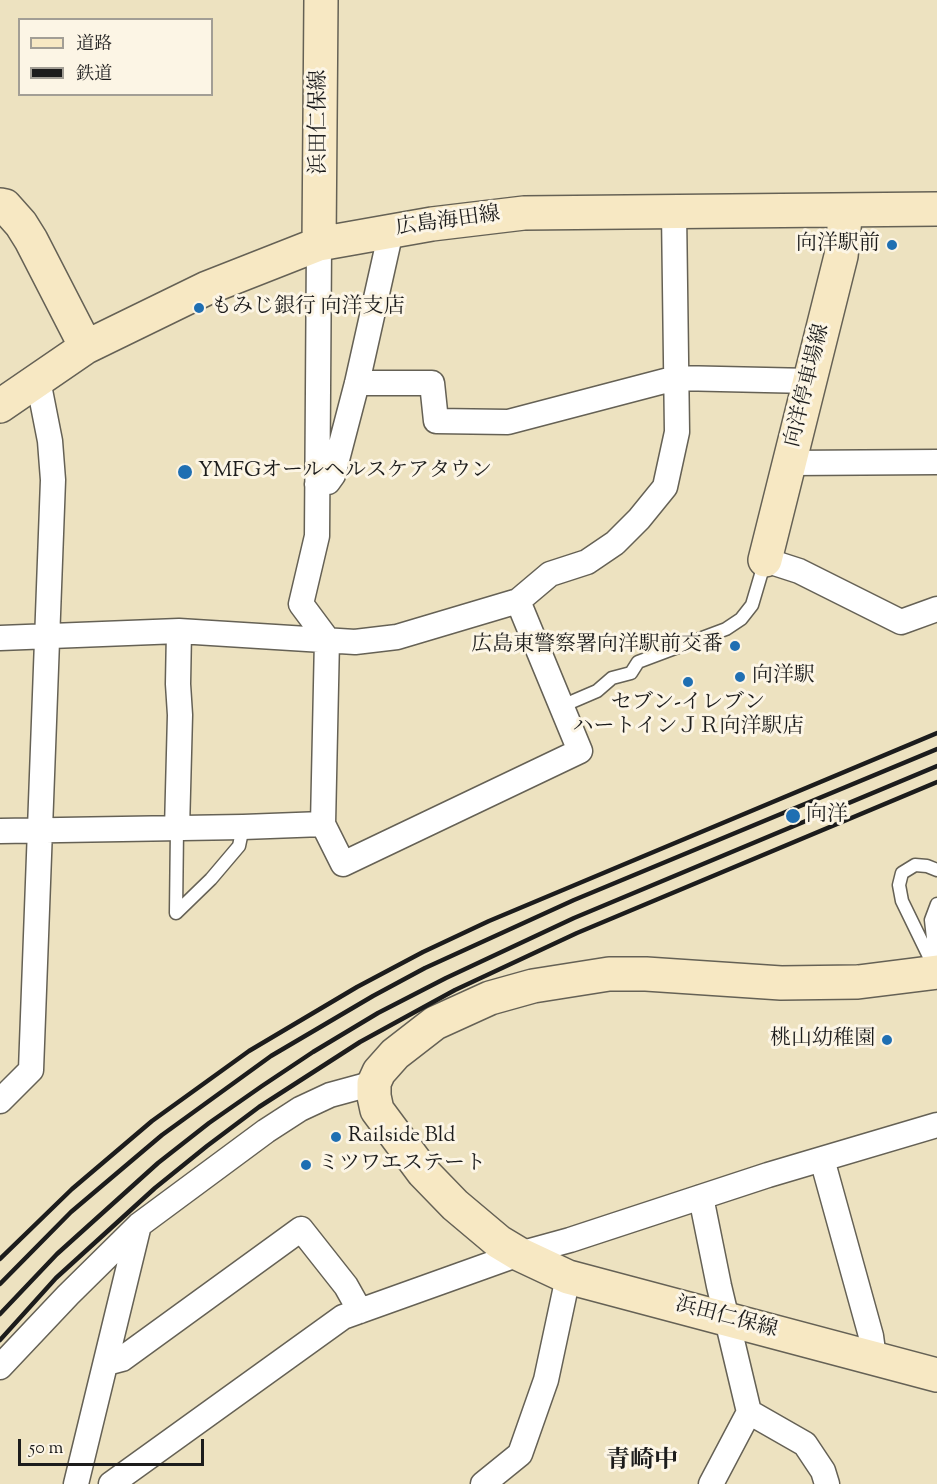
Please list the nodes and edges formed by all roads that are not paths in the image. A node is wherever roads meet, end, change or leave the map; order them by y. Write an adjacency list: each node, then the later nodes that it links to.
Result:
1 (321, 0): 7 (main road, 浜田仁保線)
2 (0, 205): 8 (main road)
3 (937, 209): 4 (main road, 広島海田線)
4 (846, 210): 5 (main road, 広島海田線); 11 (main road, 向洋停車場線)
5 (674, 212): 6 (main road, 広島海田線); 9 (street)
6 (391, 231): 7 (main road, 広島海田線); 12 (street)
7 (319, 244): 8 (main road, 広島海田線); 16 (street)
8 (86, 347): 10 (main road, 広島海田線)
9 (676, 378): 11 (street); 12 (street); 18 (street)
10 (38, 380): 13 (main road, 広島海田線); 21 (street)
11 (810, 381): 15 (main road, 向洋停車場線)
12 (357, 383): 16 (street)
13 (0, 406)
14 (937, 462): 15 (street)
15 (789, 464): 17 (main road, 向洋停車場線)
16 (317, 484): 23 (street)
17 (765, 560): 19 (street); 24 (lane)
18 (518, 601): 23 (street); 24 (street)
19 (937, 609)
20 (179, 632): 21 (street); 23 (street); 27 (street)
21 (48, 635): 22 (street); 29 (street)
22 (0, 638)
23 (327, 639): 25 (street)
24 (562, 706): 25 (street)
25 (322, 824): 26 (street)
26 (243, 827): 27 (street); 27 (lane)
27 (177, 829): 29 (street)
28 (0, 831): 29 (street)
29 (40, 831): 34 (street)
30 (937, 870): 32 (lane)
31 (937, 904): 32 (lane)
32 (937, 972): 33 (main road)
33 (374, 1083): 38 (street); 39 (main road, 浜田仁保線)
34 (0, 1101)
35 (937, 1125): 36 (street)
36 (822, 1160): 37 (street); 43 (street)
37 (701, 1197): 39 (street); 42 (street)
38 (140, 1225): 44 (street); 45 (street)
39 (519, 1254): 40 (main road, 浜田仁保線); 41 (street)
40 (567, 1277): 42 (main road, 浜田仁保線); 50 (street)
41 (360, 1311): 44 (street); 49 (street)
42 (727, 1319): 43 (main road, 浜田仁保線); 47 (street)
43 (874, 1358): 46 (main road, 浜田仁保線)
44 (107, 1363): 48 (street)
45 (0, 1367)
46 (937, 1375)
47 (749, 1412): 51 (street); 52 (street)
48 (76, 1484)
49 (111, 1484)
50 (483, 1484)
51 (711, 1484)
52 (827, 1484)

